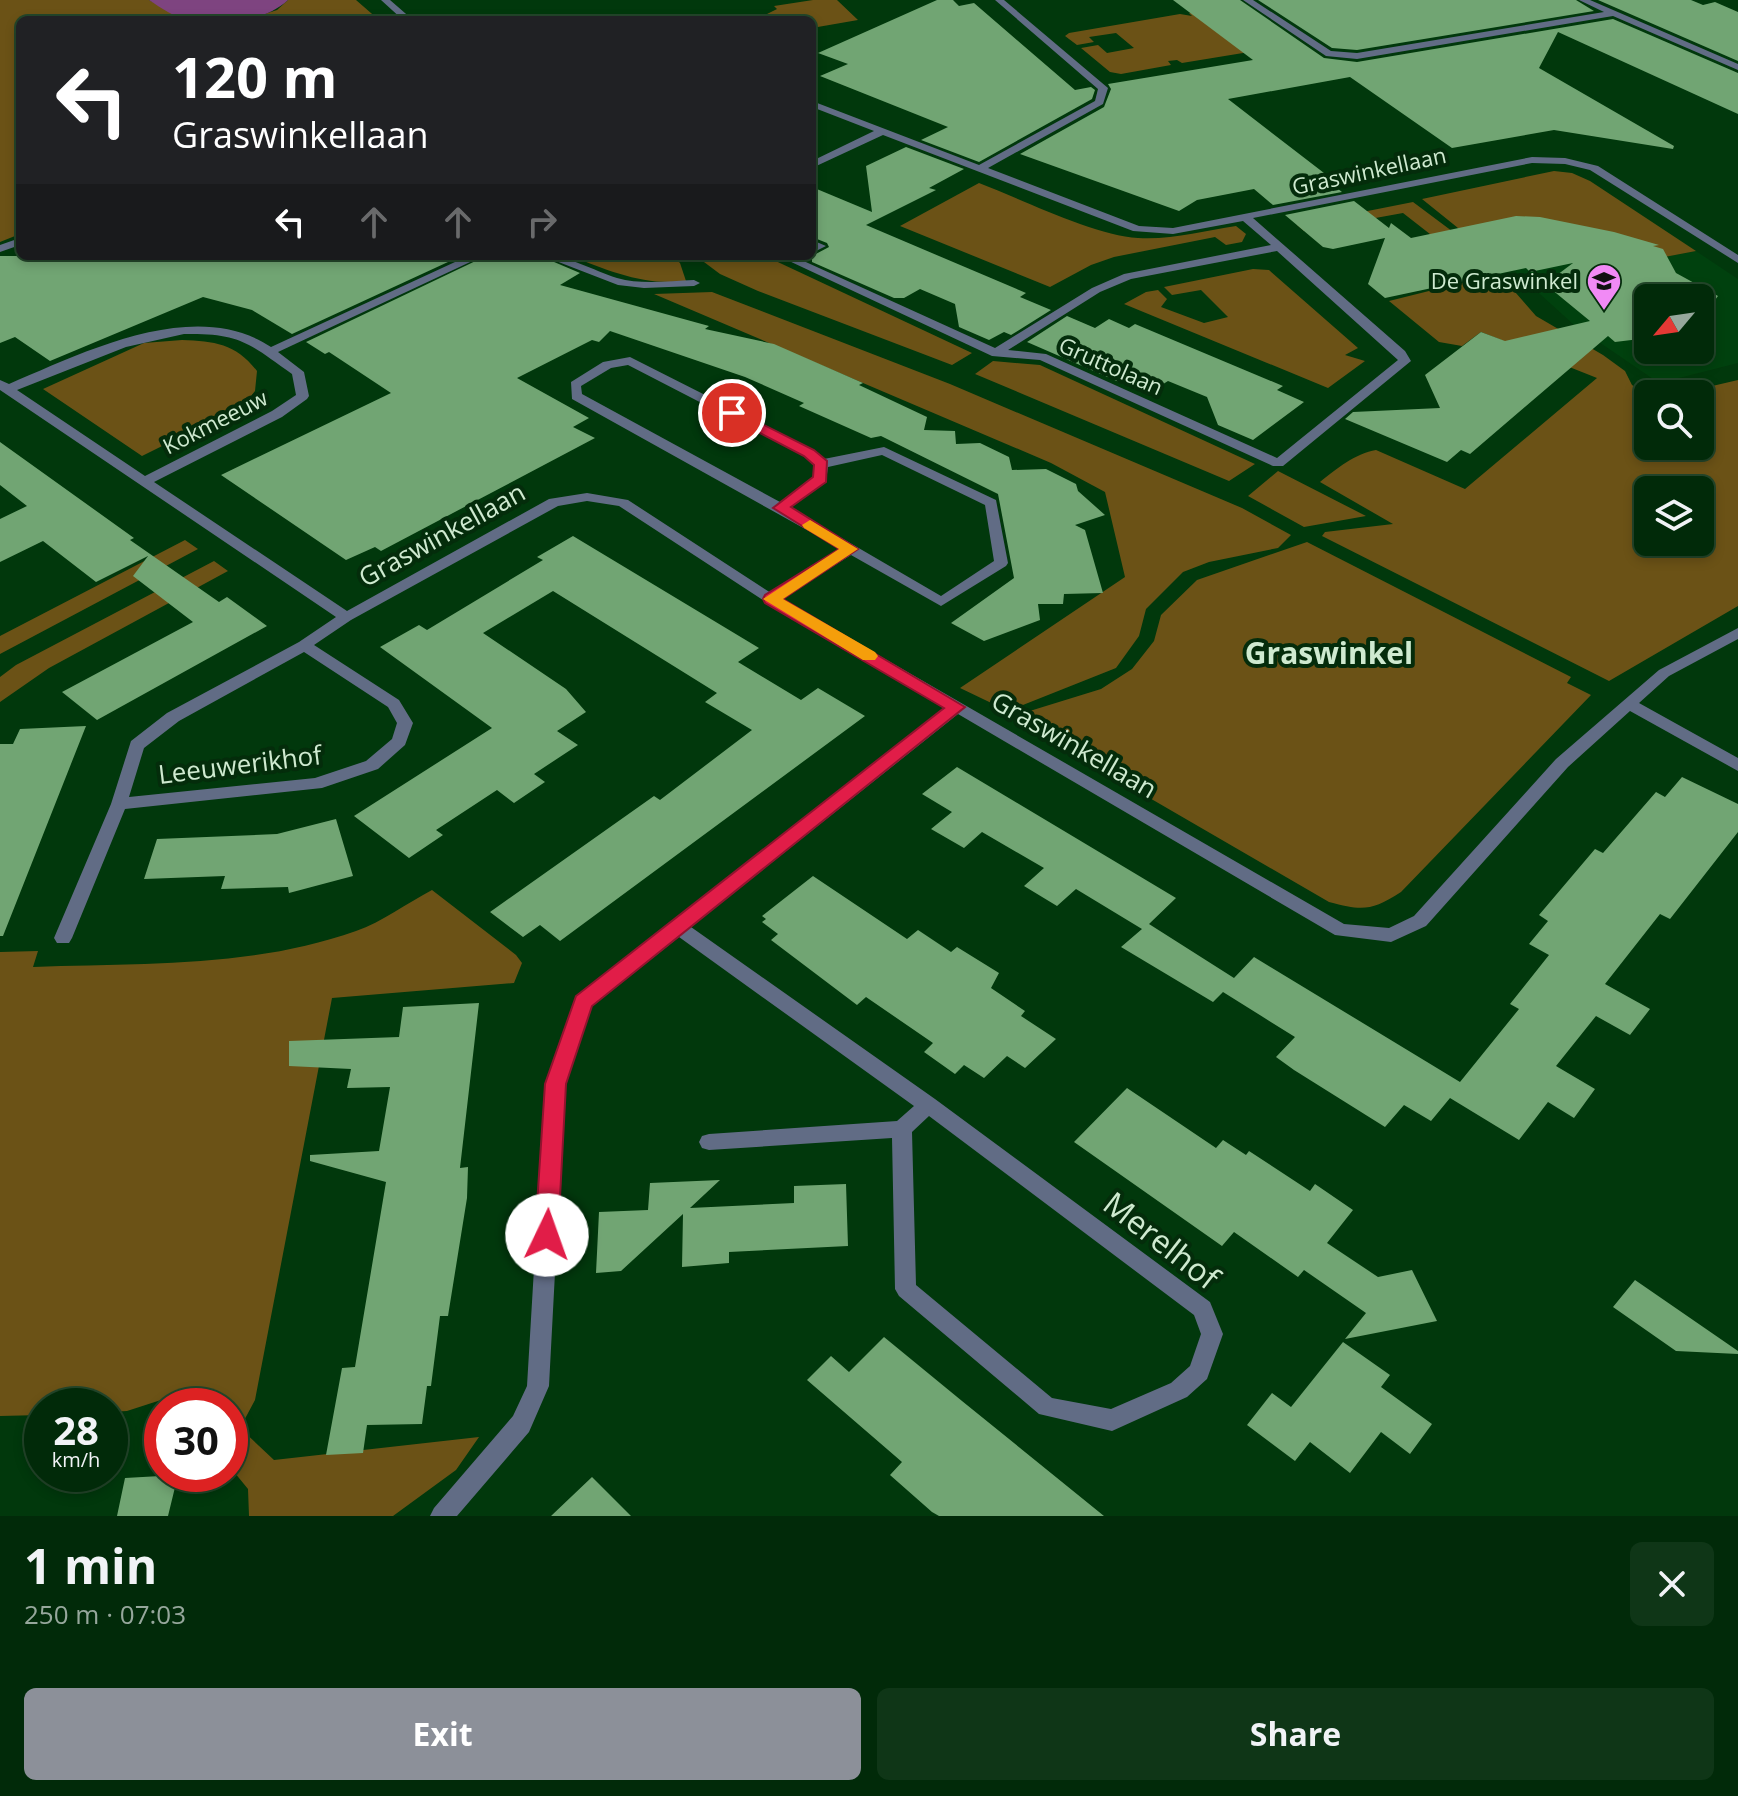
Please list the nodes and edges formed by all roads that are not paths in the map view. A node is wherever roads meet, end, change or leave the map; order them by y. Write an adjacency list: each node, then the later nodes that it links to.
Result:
1 (385, 0): 6 (street)
2 (999, 0): 11 (street)
3 (1247, 0): 5 (street)
4 (1583, 0): 5 (street)
5 (1610, 14): 7 (street)
6 (403, 16)
7 (1738, 67)
8 (816, 106): 9 (street, Graswinkellaan)
9 (881, 132): 10 (street); 11 (street, Graswinkellaan)
10 (816, 163)
11 (979, 169): 12 (street, Graswinkellaan)
12 (1247, 219): 13 (street); 17 (street, Graswinkellaan)
13 (1280, 247): 20 (street); 20 (street, Gruttolaan)
14 (468, 260): 19 (street)
15 (560, 260): 18 (street)
16 (801, 260): 20 (street, Gruttolaan)
17 (1738, 260)
18 (694, 283)
19 (269, 352): 21 (street, Kokmeeuw); 23 (street, Kokmeeuw)
20 (996, 353)
21 (4, 387): 23 (street, Graswinkellaan)
22 (821, 464): 24 (street); 24 (street); 25 (street)
23 (145, 481): 27 (street, Graswinkellaan)
24 (781, 508): 25 (street)
25 (850, 549): 26 (street)
26 (771, 599): 27 (street, Graswinkellaan); 31 (street, Graswinkellaan)
27 (346, 617): 29 (street, Leeuwerikhof)
28 (1738, 633): 30 (street, Graswinkellaan)
29 (304, 645): 33 (street, Leeuwerikhof); 33 (street, Leeuwerikhof)
30 (1631, 705): 31 (street, Graswinkellaan); 32 (street)
31 (957, 707): 34 (street)
32 (1738, 765)
33 (119, 804): 35 (street, Leeuwerikhof)
34 (679, 928): 36 (street, Merelhof); 39 (street)
35 (63, 938)
36 (928, 1105): 37 (street); 37 (street, Merelhof)
37 (902, 1129): 38 (street)
38 (709, 1142)
39 (442, 1516)

